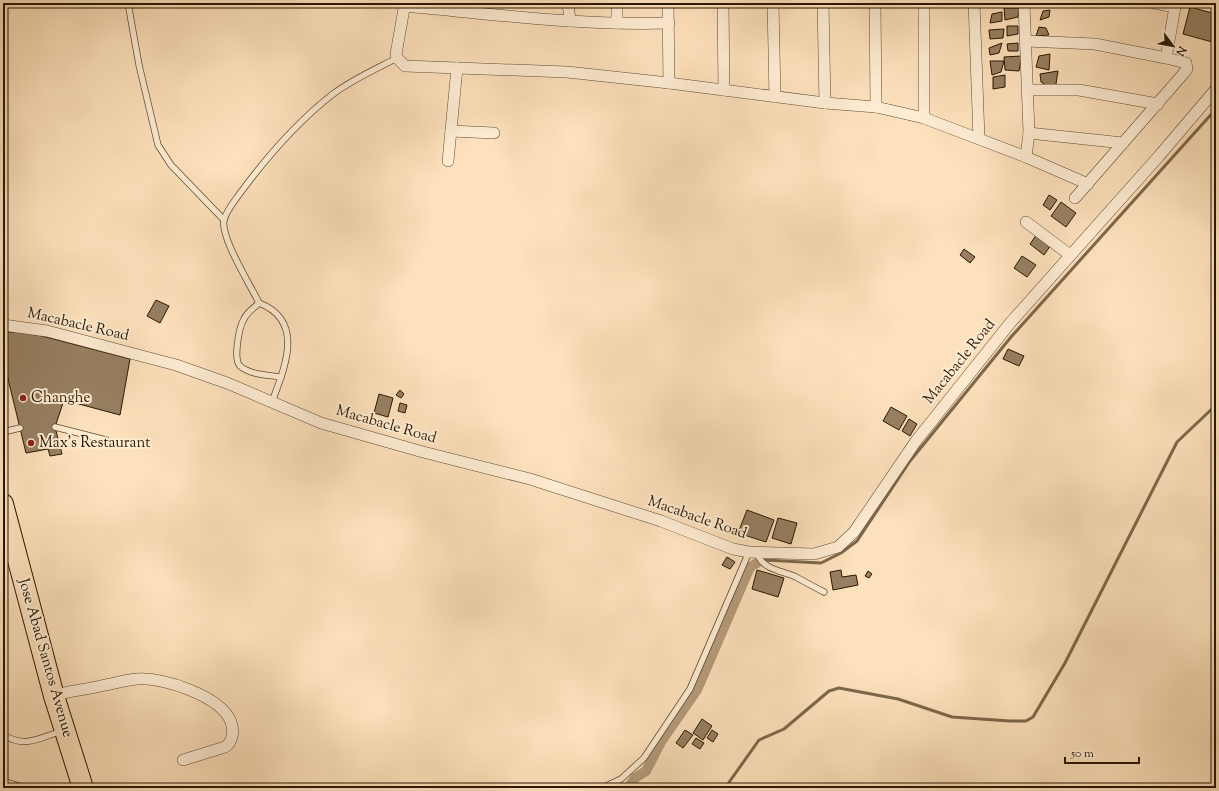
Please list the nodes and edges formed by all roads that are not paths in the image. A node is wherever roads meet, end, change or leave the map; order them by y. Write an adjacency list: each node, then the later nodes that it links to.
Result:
1 (128, 3): 39 (lane)
2 (568, 3): 14 (street)
3 (616, 3): 15 (street)
4 (668, 3): 16 (street)
5 (722, 3): 23 (street)
6 (773, 3): 25 (street)
7 (823, 3): 26 (street)
8 (875, 3): 28 (street)
9 (924, 3): 29 (street)
10 (974, 3): 33 (street)
11 (1024, 3): 17 (street)
12 (1154, 3): 19 (street)
13 (405, 4): 14 (street); 18 (street)
14 (570, 20): 15 (street)
15 (617, 23): 16 (street)
16 (669, 23): 21 (street)
17 (1026, 41): 19 (street); 24 (street)
18 (397, 58): 20 (street); 39 (lane)
19 (1166, 58): 27 (street)
20 (457, 68): 21 (street); 30 (street)
21 (669, 83): 23 (street)
22 (1216, 89): 41 (street, Macabacle Road)
23 (724, 90): 25 (street)
24 (1027, 90): 27 (street); 32 (street)
25 (775, 97): 26 (street)
26 (825, 103): 28 (street)
27 (1158, 104): 34 (street)
28 (876, 107): 29 (street)
29 (924, 118): 33 (street)
30 (451, 131): 31 (street); 36 (street)
31 (494, 133)
32 (1029, 133): 34 (street); 35 (street)
33 (979, 138): 35 (street)
34 (1123, 143): 37 (street)
35 (1026, 157): 37 (street)
36 (448, 160)
37 (1088, 184): 38 (street)
38 (1075, 198)
39 (224, 220): 42 (lane)
40 (1026, 222): 41 (street)
41 (1070, 255): 52 (street, Macabacle Road)
42 (259, 303): 44 (lane); 44 (lane)
43 (3, 325): 45 (street, Macabacle Road)
44 (282, 377): 45 (lane)
45 (272, 402): 52 (street, Macabacle Road)
46 (55, 427): 49 (lane)
47 (20, 428): 48 (lane)
48 (3, 432)
49 (106, 440)
50 (3, 504): 54 (highway, Jose Abad Santos Avenue)
51 (3, 545): 54 (highway, Jose Abad Santos Avenue)
52 (754, 552): 53 (lane); 62 (lane)
53 (824, 592)
54 (50, 697): 55 (highway, Jose Abad Santos Avenue); 57 (street); 61 (highway, Jose Abad Santos Avenue)
55 (56, 733): 56 (lane); 60 (highway, Jose Abad Santos Avenue)
56 (3, 735)
57 (183, 760)
58 (3, 781): 59 (lane)
59 (25, 788)
60 (72, 788)
61 (83, 788)
62 (602, 788)

